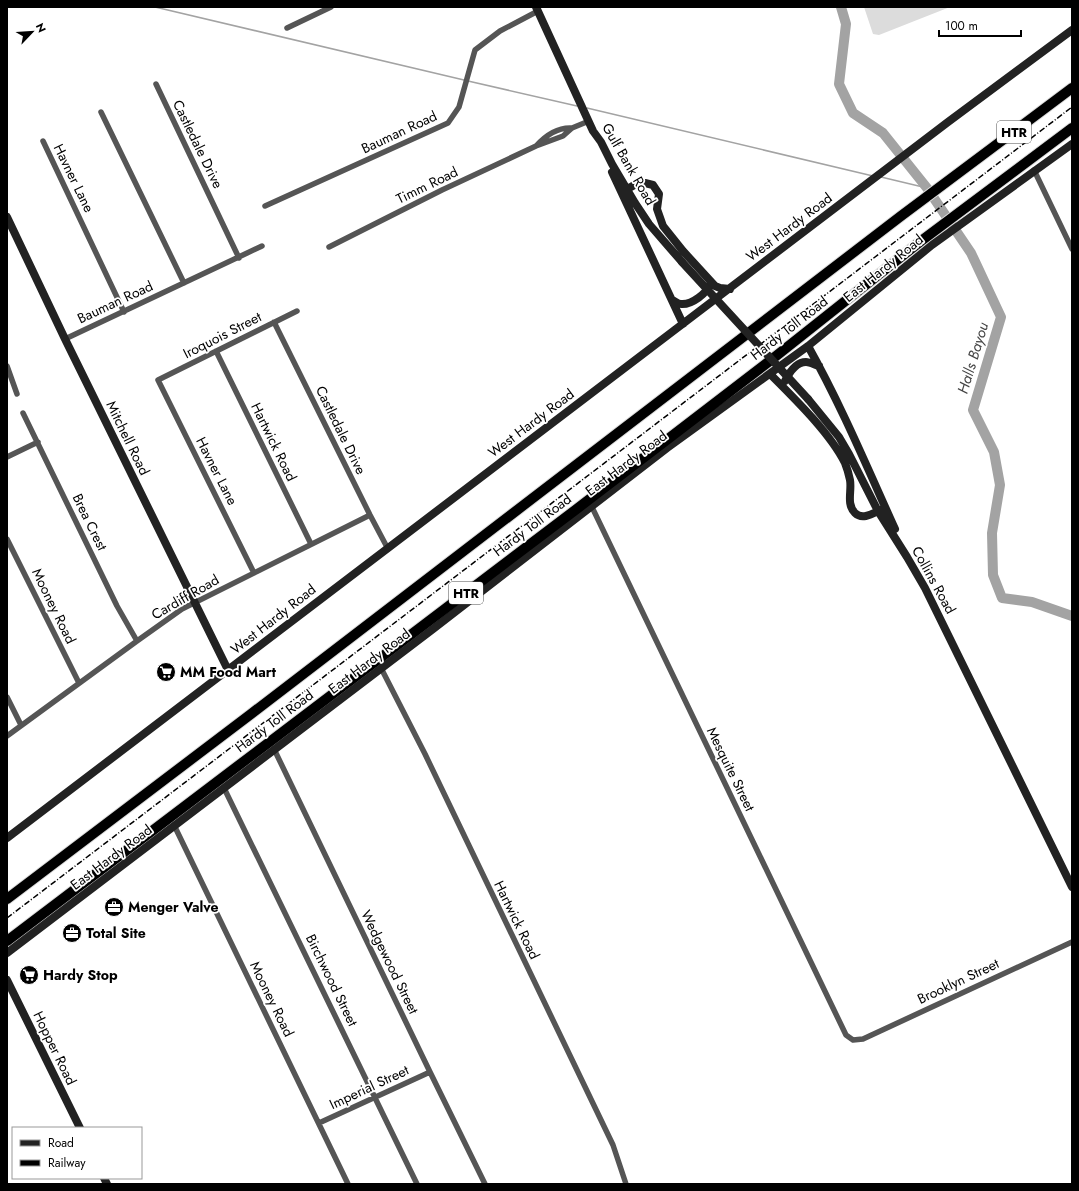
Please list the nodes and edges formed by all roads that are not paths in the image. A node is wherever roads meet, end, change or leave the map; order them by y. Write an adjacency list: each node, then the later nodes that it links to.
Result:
1 (331, 7): 3 (street)
2 (537, 9): 8 (main road, Gulf Bank Road); 14 (street, Bauman Road)
3 (287, 28)
4 (1072, 30): 22 (main road, West Hardy Road)
5 (156, 84): 19 (street, Castledale Drive)
6 (1072, 88): 61 (highway, Hardy Toll Road / HTR)
7 (101, 112): 21 (street)
8 (588, 119): 13 (main road, Gulf Bank Road); 17 (street, Timm Road)
9 (1072, 130): 62 (highway, Hardy Toll Road / HTR)
10 (42, 141): 25 (street, Havner Lane)
11 (1072, 144): 12 (main road, East Hardy Road)
12 (1034, 170): 18 (street); 30 (main road, East Hardy Road)
13 (624, 190): 20 (main road); 23 (main road); 26 (main road, Gulf Bank Road, bridge)
14 (265, 206)
15 (7, 217): 29 (main road, Mitchell Road)
16 (262, 246): 19 (street, Bauman Road)
17 (329, 246)
18 (1072, 249)
19 (239, 258): 21 (street, Bauman Road)
20 (708, 278): 22 (main road); 23 (main road)
21 (184, 284): 25 (street, Bauman Road)
22 (730, 289): 28 (main road, West Hardy Road)
23 (672, 300): 28 (main road)
24 (297, 311): 27 (street, Iroquois Street)
25 (124, 312): 29 (street, Bauman Road)
26 (730, 314): 42 (main road, Collins Road, bridge)
27 (274, 322): 31 (street, Iroquois Street); 43 (street, Castledale Drive)
28 (683, 324): 46 (main road, West Hardy Road)
29 (65, 339): 48 (main road, Mitchell Road)
30 (808, 346): 32 (main road); 34 (main road, East Hardy Road)
31 (216, 351): 35 (street, Iroquois Street); 45 (street, Hartwick Road)
32 (819, 366): 36 (main road); 42 (main road)
33 (7, 367): 37 (street)
34 (770, 374): 36 (main road); 41 (main road, East Hardy Road)
35 (158, 380): 47 (street, Havner Lane)
36 (788, 392): 42 (main road)
37 (17, 394)
38 (23, 412): 39 (street, Brea Crest)
39 (38, 442): 40 (street); 49 (street, Brea Crest)
40 (7, 457)
41 (591, 505): 50 (main road, East Hardy Road); 66 (street, Mesquite Street)
42 (882, 509): 60 (main road, Collins Road)
43 (370, 515): 45 (street, Cardiff Road); 46 (street, Castledale Drive)
44 (7, 539): 52 (street, Mooney Road)
45 (311, 544): 47 (street, Cardiff Road)
46 (388, 549): 51 (main road, West Hardy Road)
47 (254, 573): 48 (street, Cardiff Road)
48 (195, 603): 49 (street, Cardiff Road); 51 (main road, Mitchell Road)
49 (137, 640): 52 (street, Cardiff Road)
50 (381, 668): 56 (main road, East Hardy Road); 74 (street, Hartwick Road)
51 (228, 670): 59 (main road, West Hardy Road)
52 (79, 683): 54 (street, Cardiff Road)
53 (7, 697): 54 (street)
54 (21, 725): 55 (street, Cardiff Road)
55 (7, 736)
56 (274, 749): 57 (main road, East Hardy Road); 67 (street, Wedgewood Street)
57 (224, 788): 58 (main road, East Hardy Road); 68 (street, Birchwood Street)
58 (174, 825): 64 (main road, East Hardy Road); 69 (street, Mooney Road)
59 (7, 838)
60 (1072, 887)
61 (7, 899)
62 (7, 941)
63 (1072, 942): 66 (street, Brooklyn Street)
64 (7, 953)
65 (7, 980): 70 (main road, Hopper Road)
66 (854, 1040)
67 (430, 1072): 68 (street, Imperial Street); 73 (street, Wedgewood Street)
68 (376, 1097): 69 (street, Imperial Street); 72 (street, Birchwood Street)
69 (319, 1123): 71 (street, Mooney Road)
70 (80, 1127)
71 (348, 1184)
72 (417, 1184)
73 (485, 1184)
74 (626, 1184)

